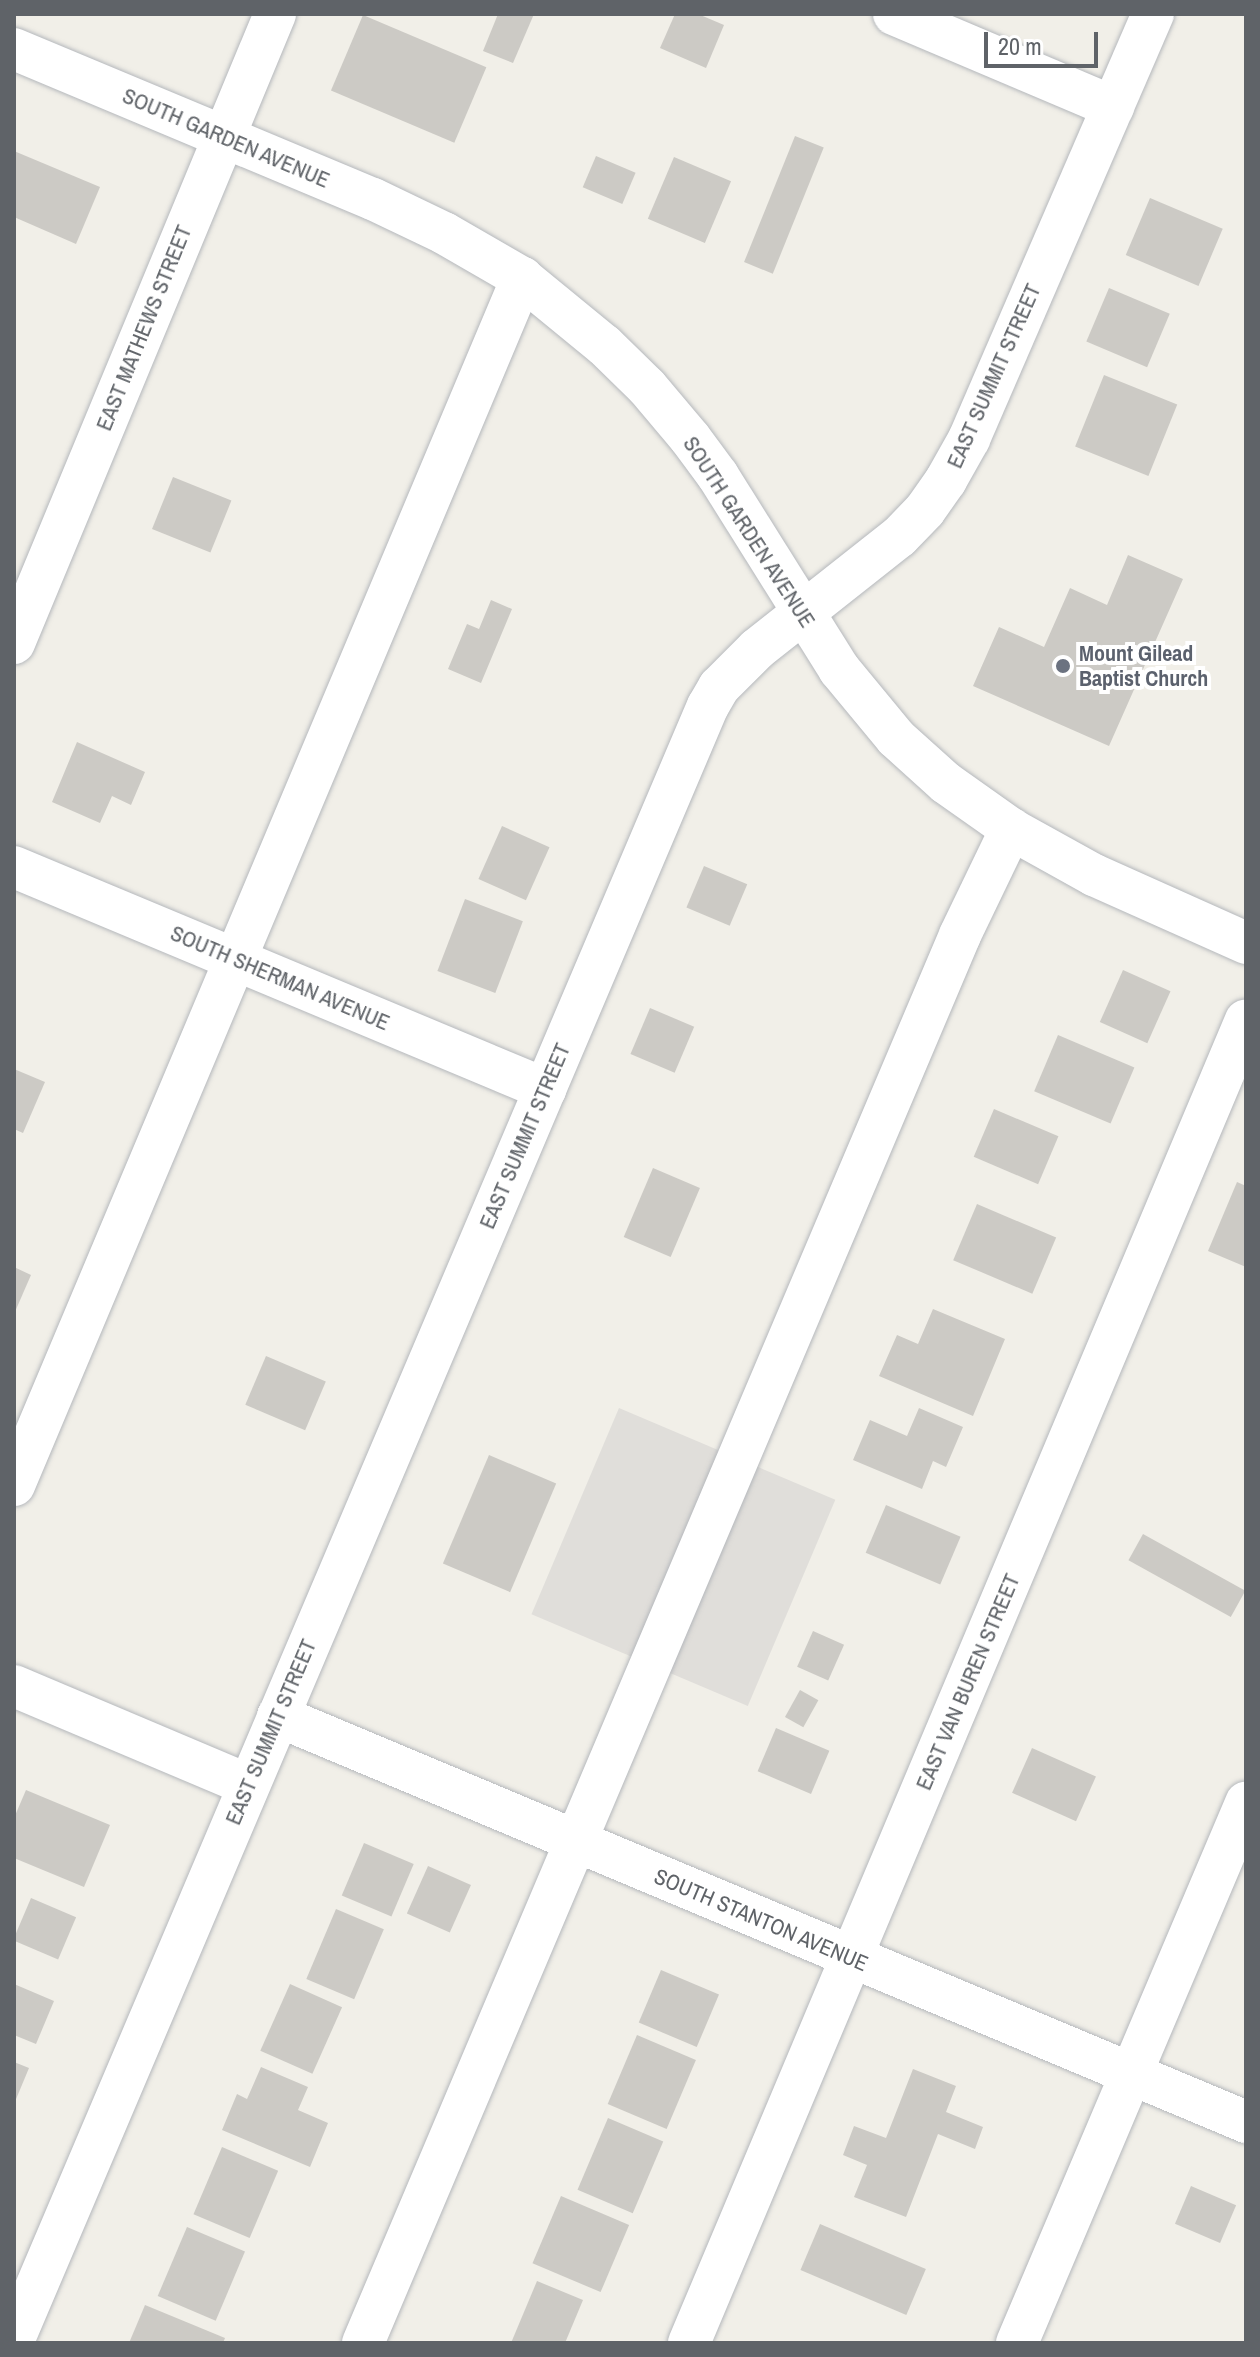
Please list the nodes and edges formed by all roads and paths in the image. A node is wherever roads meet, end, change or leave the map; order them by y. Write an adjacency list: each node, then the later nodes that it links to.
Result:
1 (275, 14): 6 (street, EAST MATHEWS STREET)
2 (894, 14): 5 (street)
3 (1153, 14): 5 (street, EAST SUMMIT STREET)
4 (14, 49): 6 (street, SOUTH GARDEN AVENUE)
5 (1113, 107): 8 (street, EAST SUMMIT STREET)
6 (223, 137): 7 (street, SOUTH GARDEN AVENUE); 9 (street, EAST MATHEWS STREET)
7 (522, 278): 8 (street, SOUTH GARDEN AVENUE); 13 (street)
8 (802, 613): 10 (street, SOUTH GARDEN AVENUE); 15 (street, EAST SUMMIT STREET)
9 (14, 643)
10 (1011, 829): 12 (street, SOUTH GARDEN AVENUE); 21 (street)
11 (14, 867): 13 (street, SOUTH SHERMAN AVENUE)
12 (1246, 943)
13 (238, 961): 15 (street, SOUTH SHERMAN AVENUE); 16 (street)
14 (1246, 1020): 22 (street, EAST VAN BUREN STREET)
15 (545, 1089): 18 (street, EAST SUMMIT STREET)
16 (14, 1485)
17 (14, 1686): 19 (street)
18 (278, 1716): 19 (street, EAST SUMMIT STREET); 21 (street, SOUTH STANTON AVENUE)
19 (248, 1785): 25 (street, EAST SUMMIT STREET)
20 (1246, 1803): 23 (street)
21 (574, 1841): 22 (street, SOUTH STANTON AVENUE); 26 (street)
22 (851, 1958): 23 (street, SOUTH STANTON AVENUE); 27 (street, EAST VAN BUREN STREET)
23 (1131, 2074): 24 (street, SOUTH STANTON AVENUE); 28 (street)
24 (1246, 2122)
25 (14, 2339)
26 (363, 2343)
27 (689, 2343)
28 (1017, 2343)

